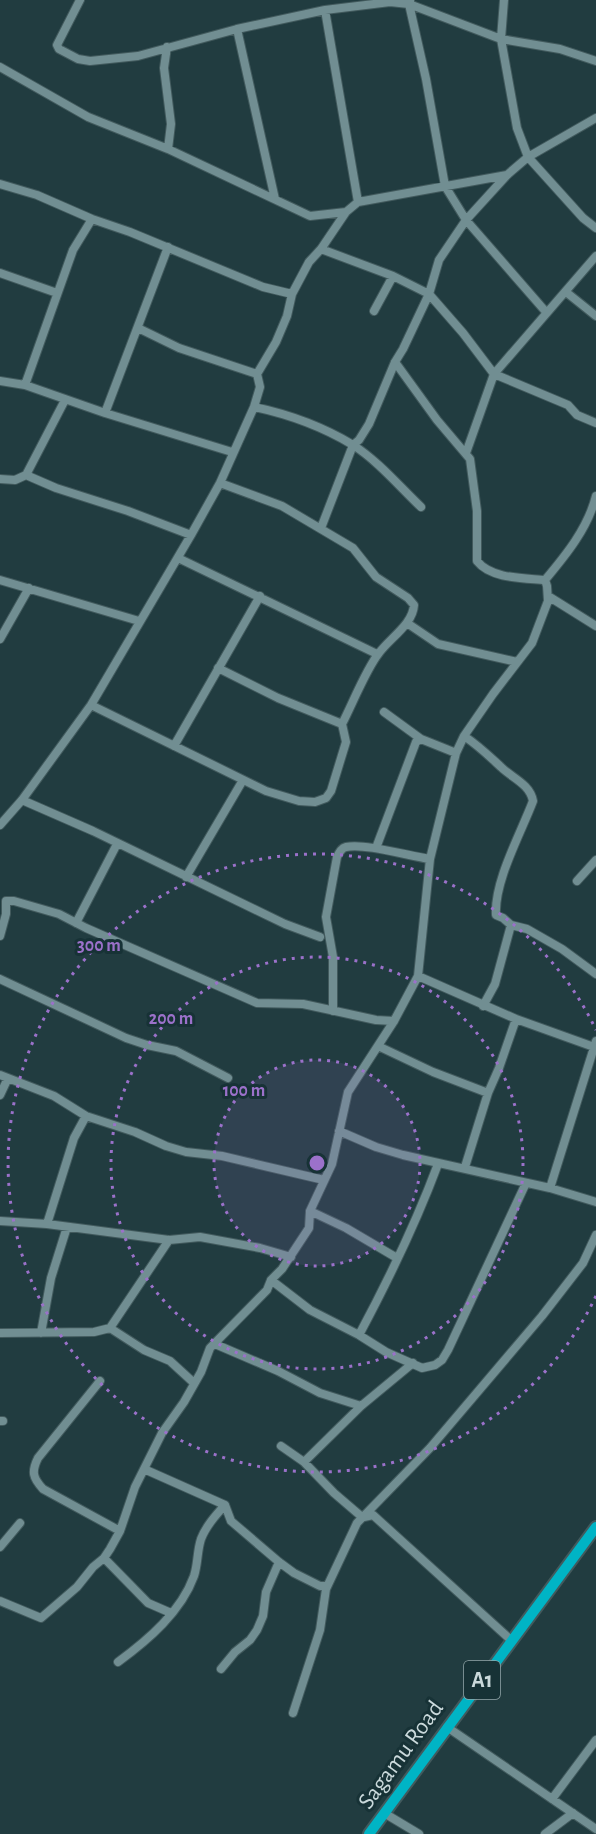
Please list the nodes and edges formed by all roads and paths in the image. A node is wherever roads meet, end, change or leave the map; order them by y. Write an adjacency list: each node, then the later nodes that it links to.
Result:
1 (80, 0): 7 (street)
2 (504, 0): 6 (street)
3 (410, 2): 4 (street); 6 (street); 15 (street)
4 (325, 10): 5 (street); 17 (street)
5 (237, 29): 7 (street); 16 (street)
6 (501, 39): 8 (street); 12 (street)
7 (168, 47): 11 (street)
8 (596, 61)
9 (0, 67): 11 (street)
10 (596, 118): 12 (street)
11 (168, 149): 16 (street)
12 (528, 157): 13 (street); 21 (street)
13 (507, 175): 15 (street); 20 (street)
14 (0, 184): 19 (street)
15 (446, 186): 17 (street); 20 (street)
16 (275, 199): 18 (street)
17 (358, 202): 18 (street)
18 (346, 212): 23 (street)
19 (92, 219): 22 (street); 28 (street)
20 (466, 220): 30 (street); 32 (street)
21 (596, 228)
22 (168, 248): 29 (street); 34 (street)
23 (321, 249): 26 (street); 29 (street)
24 (596, 256): 27 (street)
25 (0, 273): 28 (street)
26 (393, 276): 30 (street); 31 (street)
27 (566, 292): 32 (street); 33 (street)
28 (57, 293): 39 (street)
29 (292, 294): 36 (street)
30 (429, 294): 35 (street); 37 (street)
31 (374, 311)
32 (546, 312): 37 (street)
33 (596, 316)
34 (138, 328): 36 (street); 42 (street)
35 (395, 362): 44 (street); 46 (street)
36 (257, 374): 41 (street)
37 (494, 374): 43 (street); 46 (street)
38 (0, 381): 39 (street)
39 (26, 385): 40 (street)
40 (65, 400): 42 (street); 47 (street)
41 (254, 407): 44 (street); 45 (street)
42 (105, 413): 45 (street)
43 (596, 423)
44 (353, 445): 51 (street); 53 (street)
45 (232, 452): 49 (street)
46 (466, 453): 57 (street)
47 (26, 475): 48 (street); 54 (street)
48 (0, 479)
49 (220, 483): 53 (street); 54 (street)
50 (596, 496): 52 (street)
51 (421, 507)
52 (592, 520): 57 (street)
53 (321, 528): 62 (street)
54 (192, 535): 55 (street)
55 (178, 558): 59 (street); 61 (street)
56 (0, 580): 58 (street)
57 (545, 580): 60 (street)
58 (29, 588): 61 (street); 64 (street)
59 (260, 596): 65 (street); 67 (street)
60 (548, 596): 63 (street); 66 (street)
61 (139, 621): 68 (street)
62 (406, 623): 65 (street); 66 (street)
63 (596, 626)
64 (0, 639)
65 (378, 654): 70 (street)
66 (517, 662): 71 (street)
67 (218, 668): 70 (street); 73 (street)
68 (91, 705): 73 (street); 76 (street)
69 (384, 712): 72 (street)
70 (342, 724): 75 (street)
71 (464, 736): 74 (street); 85 (street)
72 (421, 739): 74 (street); 79 (street)
73 (174, 746): 75 (street)
74 (456, 753): 80 (street)
75 (243, 780): 82 (street)
76 (22, 800): 77 (street); 78 (street)
77 (0, 825)
78 (117, 844): 82 (street); 84 (street)
79 (376, 848): 80 (street); 92 (street)
80 (430, 860): 89 (street)
81 (596, 860): 83 (street)
82 (186, 877): 87 (street)
83 (577, 881)
84 (76, 923): 86 (street); 92 (street)
85 (511, 925): 88 (street); 91 (street)
86 (0, 936)
87 (320, 937)
88 (596, 974)
89 (418, 976): 91 (street); 94 (street)
90 (0, 979): 98 (street)
91 (483, 1006): 93 (street)
92 (333, 1011): 94 (street)
93 (516, 1020): 95 (street); 99 (street)
94 (394, 1021): 96 (street)
95 (595, 1044): 107 (street)
96 (378, 1046): 99 (street); 102 (street)
97 (4, 1076): 100 (street); 101 (street)
98 (228, 1078)
99 (488, 1093): 104 (street)
100 (0, 1095)
101 (86, 1116): 105 (street); 111 (street)
102 (339, 1131): 103 (street); 105 (street)
103 (438, 1164): 104 (street); 116 (street)
104 (465, 1167): 106 (street)
105 (324, 1180): 109 (street)
106 (526, 1183): 107 (street); 123 (street)
107 (550, 1188): 108 (street)
108 (596, 1202)
109 (310, 1211): 115 (street); 116 (street)
110 (0, 1221): 111 (street)
111 (47, 1224): 112 (street)
112 (67, 1227): 114 (street); 120 (street)
113 (596, 1235): 131 (street)
114 (169, 1240): 115 (street); 118 (street)
115 (291, 1257): 117 (street)
116 (397, 1258): 121 (street)
117 (271, 1280): 121 (street); 122 (street)
118 (110, 1328): 120 (street); 125 (street)
119 (0, 1333): 120 (street)
120 (41, 1333)
121 (359, 1335): 123 (street)
122 (215, 1344): 125 (street); 126 (street)
123 (412, 1363): 126 (street)
124 (100, 1381): 134 (street)
125 (194, 1383): 129 (street)
126 (362, 1406): 128 (street)
127 (281, 1446): 128 (street)
128 (304, 1462): 131 (street)
129 (144, 1469): 130 (street); 134 (street)
130 (225, 1505): 137 (street); 140 (street)
131 (362, 1517): 138 (street); 141 (street)
132 (20, 1523): 135 (street)
133 (596, 1527): 141 (highway, Sagamu Road / A1)
134 (120, 1531): 136 (street)
135 (0, 1547)
136 (104, 1558): 139 (street); 140 (street)
137 (279, 1562): 138 (street); 143 (street)
138 (326, 1589): 144 (street)
139 (0, 1600)
140 (171, 1613): 142 (street)
141 (511, 1640): 145 (highway, Sagamu Road / A1)
142 (118, 1662)
143 (221, 1669)
144 (293, 1713)
145 (447, 1727): 147 (street); 148 (highway, Sagamu Road / A1)
146 (596, 1740): 147 (street)
147 (552, 1799): 149 (street)
148 (384, 1813): 151 (highway, Sagamu Road / A1); 152 (street)
149 (573, 1813): 150 (street); 153 (street)
150 (596, 1829)
151 (369, 1834)
152 (419, 1834)
153 (544, 1834)

